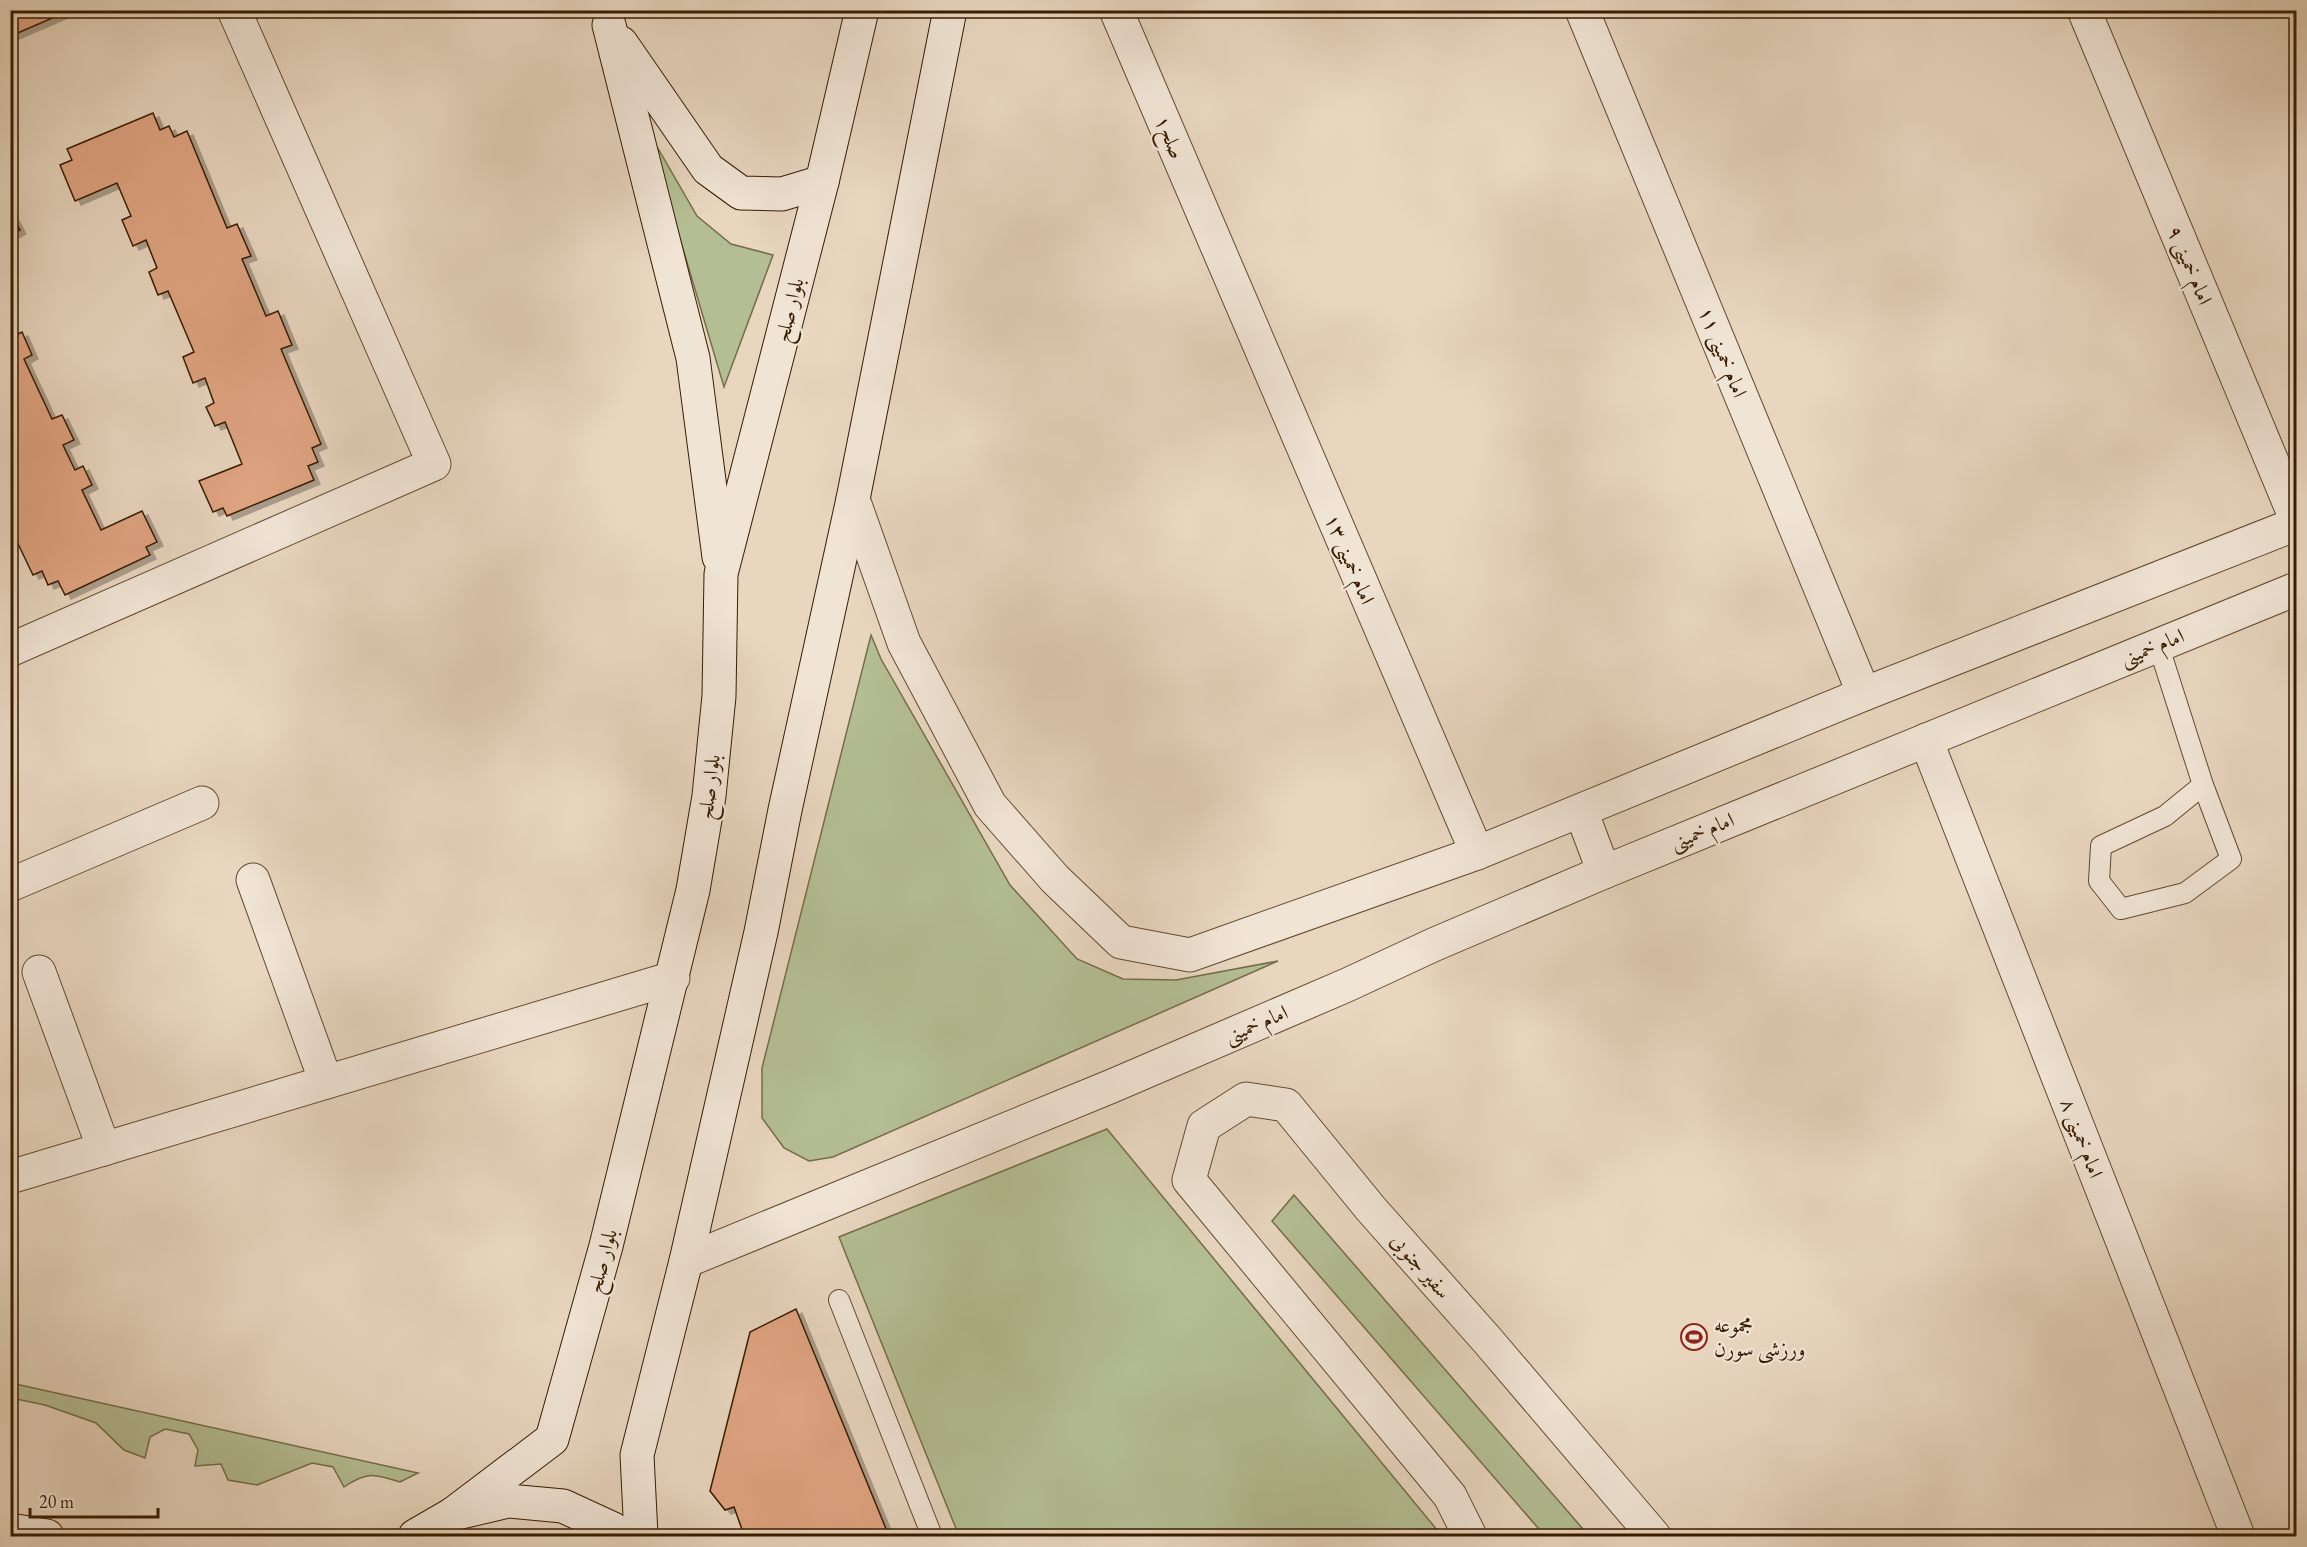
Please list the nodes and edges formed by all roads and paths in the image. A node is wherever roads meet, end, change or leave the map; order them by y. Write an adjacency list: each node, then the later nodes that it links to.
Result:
1 (234, 10): 16 (street)
2 (862, 10): 8 (street, بلوار صلح)
3 (950, 10): 10 (street)
4 (1116, 10): 9 (street, ۱صلح)
5 (1582, 10): 17 (street, امام خمینی ۱۱)
6 (2084, 10): 11 (street, امام خمینی ۹)
7 (605, 18): 8 (street); 13 (street)
8 (822, 182): 13 (street, بلوار صلح)
9 (1224, 264): 22 (street, امام خمینی ۱۳)
10 (853, 499): 22 (street); 31 (street)
11 (2296, 519)
12 (2296, 524): 17 (street)
13 (721, 574): 27 (street, بلوار صلح)
14 (2296, 589): 15 (street, امام خمینی)
15 (2158, 644): 18 (street, امام خمینی); 19 (lane)
16 (10, 650)
17 (1864, 694): 21 (street)
18 (1926, 740): 23 (street, امام خمینی); 42 (street, امام خمینی ۸)
19 (2203, 785): 19 (lane)
20 (202, 803): 25 (street)
21 (1581, 811): 22 (street); 23 (street)
22 (1477, 853)
23 (1604, 872): 31 (street, امام خمینی)
24 (253, 880): 28 (street)
25 (10, 885)
26 (39, 972): 29 (street)
27 (673, 978): 28 (street); 33 (street, بلوار صلح)
28 (326, 1082): 29 (street)
29 (104, 1149): 30 (street)
30 (10, 1177)
31 (686, 1262): 38 (street)
32 (839, 1300): 39 (lane)
33 (453, 1514): 36 (street); 37 (street)
34 (10, 1530): 35 (street)
35 (47, 1536)
36 (415, 1536)
37 (622, 1536)
38 (641, 1536)
39 (932, 1536)
40 (1470, 1536): 41 (street, سفیر جنوبی)
41 (1654, 1536)
42 (2238, 1536)

